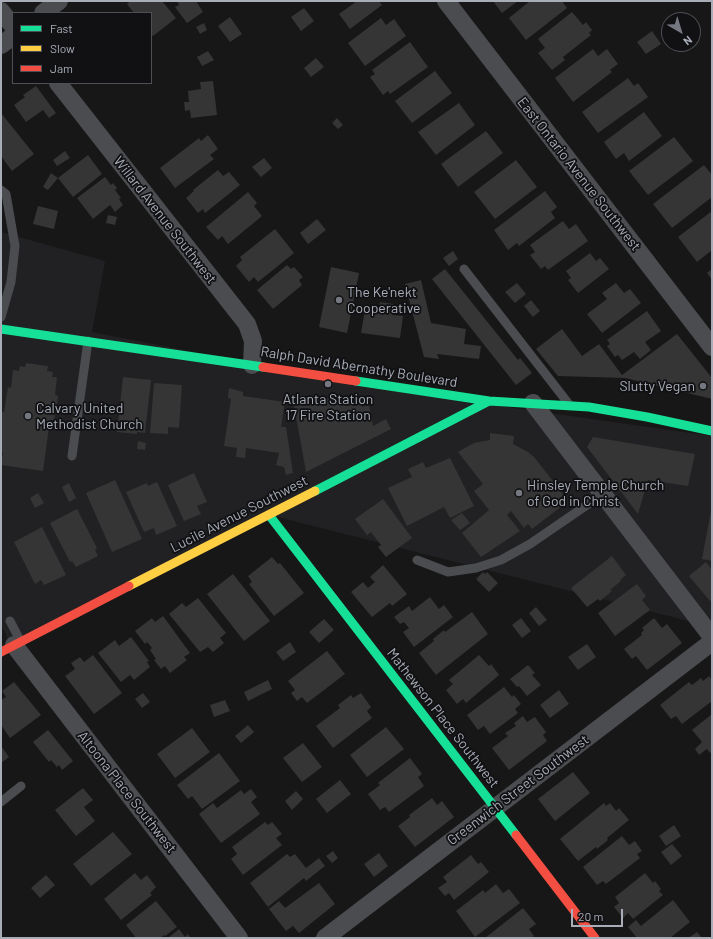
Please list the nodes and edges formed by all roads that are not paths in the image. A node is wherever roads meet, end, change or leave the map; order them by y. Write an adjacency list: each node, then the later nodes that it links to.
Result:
1 (59, 1): 4 (street)
2 (446, 1): 14 (street, East Ontario Avenue Southwest)
3 (1, 11): 5 (street)
4 (44, 12)
5 (12, 25)
6 (12, 37): 7 (street)
7 (1, 45)
8 (59, 84): 15 (street, Willard Avenue Southwest)
9 (1, 190): 11 (lane)
10 (464, 269): 18 (lane)
11 (1, 317)
12 (1, 329): 13 (street, Ralph David Abernathy Boulevard)
13 (88, 341): 15 (street, Ralph David Abernathy Boulevard); 20 (lane)
14 (712, 347)
15 (252, 365): 16 (street, Ralph David Abernathy Boulevard)
16 (489, 401): 17 (street, Ralph David Abernathy Boulevard); 22 (street, Lucile Avenue Southwest)
17 (533, 403): 18 (street, Ralph David Abernathy Boulevard); 21 (street)
18 (569, 405): 19 (street, Ralph David Abernathy Boulevard)
19 (712, 431)
20 (72, 456)
21 (603, 494): 23 (lane); 25 (street)
22 (269, 515): 27 (street, Lucile Avenue Southwest); 30 (street, Mathewson Place Southwest)
23 (417, 560)
24 (10, 621): 27 (lane)
25 (712, 637)
26 (712, 642): 30 (street, Greenwich Street Southwest)
27 (12, 646): 31 (street, Altoona Place Southwest)
28 (21, 786): 29 (lane)
29 (1, 802)
30 (495, 808): 32 (street, Greenwich Street Southwest); 33 (street, Mathewson Place Southwest)
31 (239, 938)
32 (325, 938)
33 (595, 938)

